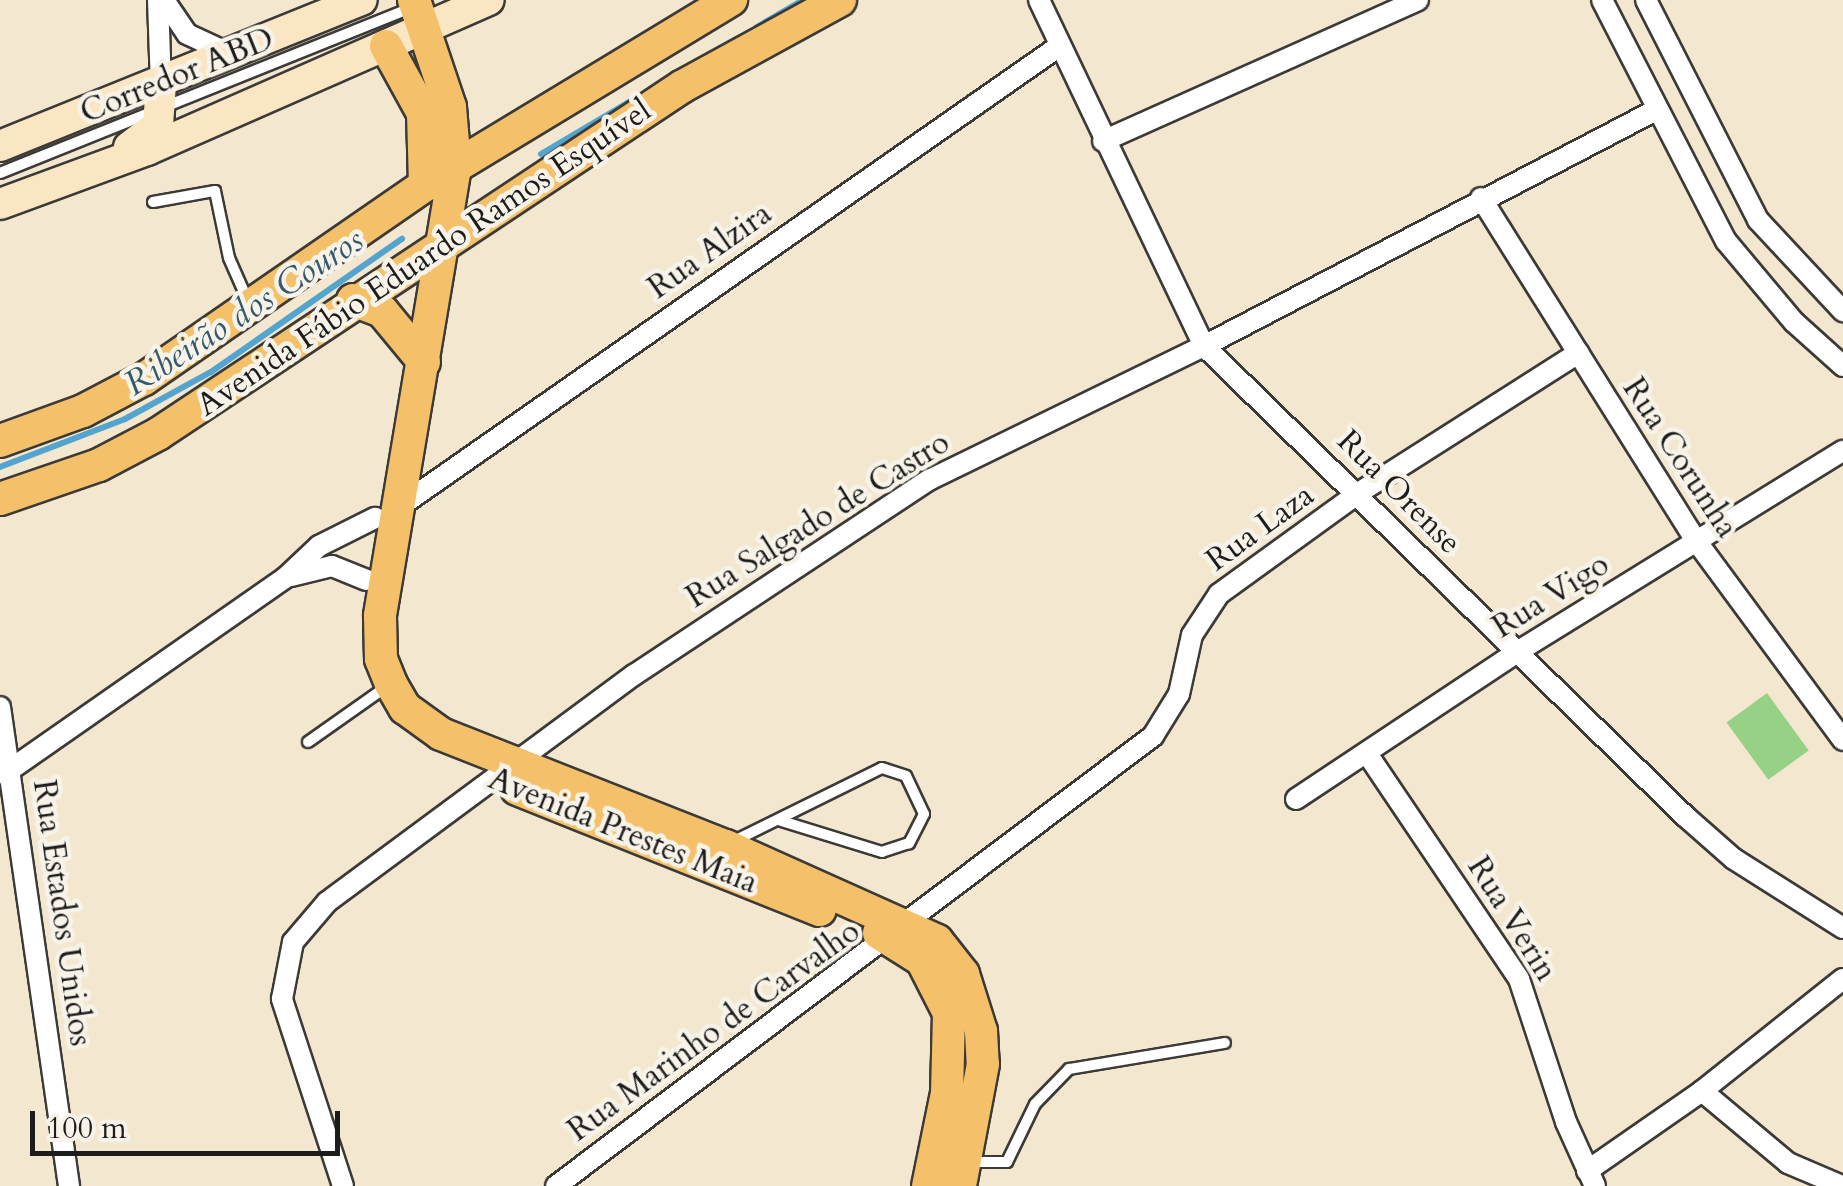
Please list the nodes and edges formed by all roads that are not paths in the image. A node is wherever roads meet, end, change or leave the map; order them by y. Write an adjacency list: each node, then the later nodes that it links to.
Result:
1 (161, 0): 13 (street); 14 (street)
2 (362, 0): 13 (main road)
3 (488, 0): 10 (main road)
4 (731, 0): 18 (main road, Avenida Fábio Eduardo Ramos Esquível)
5 (840, 0): 26 (main road, Avenida Fábio Eduardo Ramos Esquível)
6 (1038, 0): 12 (street, Rua Orense)
7 (1418, 0): 16 (street)
8 (1602, 0): 15 (street)
9 (1646, 0): 29 (street)
10 (421, 9): 11 (main road); 14 (lane, Corredor ABD); 18 (main road, Avenida Prestes Maia)
11 (386, 46): 20 (main road); 21 (main road)
12 (1058, 47): 16 (street, Rua Orense); 38 (street, Rua Alzira)
13 (232, 55): 14 (main road)
14 (162, 97): 17 (main road); 19 (lane, Corredor ABD); 20 (main road)
15 (1654, 111): 22 (street, Rua Salgado de Castro); 33 (street)
16 (1102, 141): 30 (street, Rua Orense)
17 (0, 146)
18 (455, 167): 21 (main road, Avenida Fábio Eduardo Ramos Esquível); 26 (main road, Avenida Prestes Maia)
19 (0, 173)
20 (69, 178): 24 (main road)
21 (425, 186): 25 (main road, Avenida Fábio Eduardo Ramos Esquível)
22 (1481, 198): 30 (street, Rua Salgado de Castro); 31 (street, Rua Corunha)
23 (153, 202): 28 (lane)
24 (0, 204)
25 (397, 204): 26 (main road); 28 (main road, Avenida Fábio Eduardo Ramos Esquível)
26 (446, 240): 27 (main road, Avenida Fábio Eduardo Ramos Esquível); 32 (main road, Avenida Prestes Maia)
27 (354, 300): 32 (main road); 37 (main road, Avenida Fábio Eduardo Ramos Esquível)
28 (250, 307): 34 (main road, Avenida Fábio Eduardo Ramos Esquível)
29 (1843, 311)
30 (1204, 346): 36 (street, Rua Orense); 48 (street, Rua Salgado de Castro)
31 (1578, 353): 36 (street, Rua Laza); 39 (street, Rua Corunha)
32 (424, 362): 38 (main road, Avenida Prestes Maia)
33 (1843, 366)
34 (0, 440)
35 (1843, 452): 39 (street, Rua Vigo)
36 (1360, 492): 42 (street, Rua Orense); 56 (street, Rua Laza)
37 (0, 499)
38 (390, 522): 40 (street, Rua Alzira); 41 (main road, Avenida Prestes Maia); 43 (main road, Avenida Prestes Maia)
39 (1697, 542): 42 (street, Rua Vigo); 45 (street, Rua Corunha)
40 (285, 578): 41 (street, Rua Alzira); 49 (street, Rua Alzira)
41 (366, 580): 43 (main road, Avenida Prestes Maia)
42 (1517, 652): 47 (street, Rua Vigo); 55 (street, Rua Orense)
43 (382, 690): 46 (lane); 48 (main road, Avenida Prestes Maia)
44 (0, 709): 49 (street, Rua Estados Unidos)
45 (1843, 740)
46 (308, 742)
47 (1368, 755): 50 (street, Rua Vigo); 61 (street, Rua Verin)
48 (504, 771): 54 (main road, Avenida Prestes Maia); 63 (street, Rua Salgado de Castro)
49 (6, 772): 53 (street, Rua Estados Unidos)
50 (1296, 800)
51 (781, 821): 51 (lane); 54 (lane)
52 (0, 844): 53 (street)
53 (22, 844): 62 (street, Rua Estados Unidos)
54 (722, 858): 56 (main road, Avenida Prestes Maia)
55 (1843, 928)
56 (900, 932): 60 (main road, Avenida Prestes Maia); 64 (street, Rua Marinho de Carvalho); 65 (main road, Avenida Prestes Maia)
57 (1843, 979): 59 (street)
58 (1225, 1044): 60 (lane)
59 (1702, 1091): 61 (street); 66 (street)
60 (962, 1174)
61 (1591, 1178)
62 (69, 1186)
63 (344, 1186)
64 (556, 1186)
65 (928, 1186)
66 (1842, 1186)

